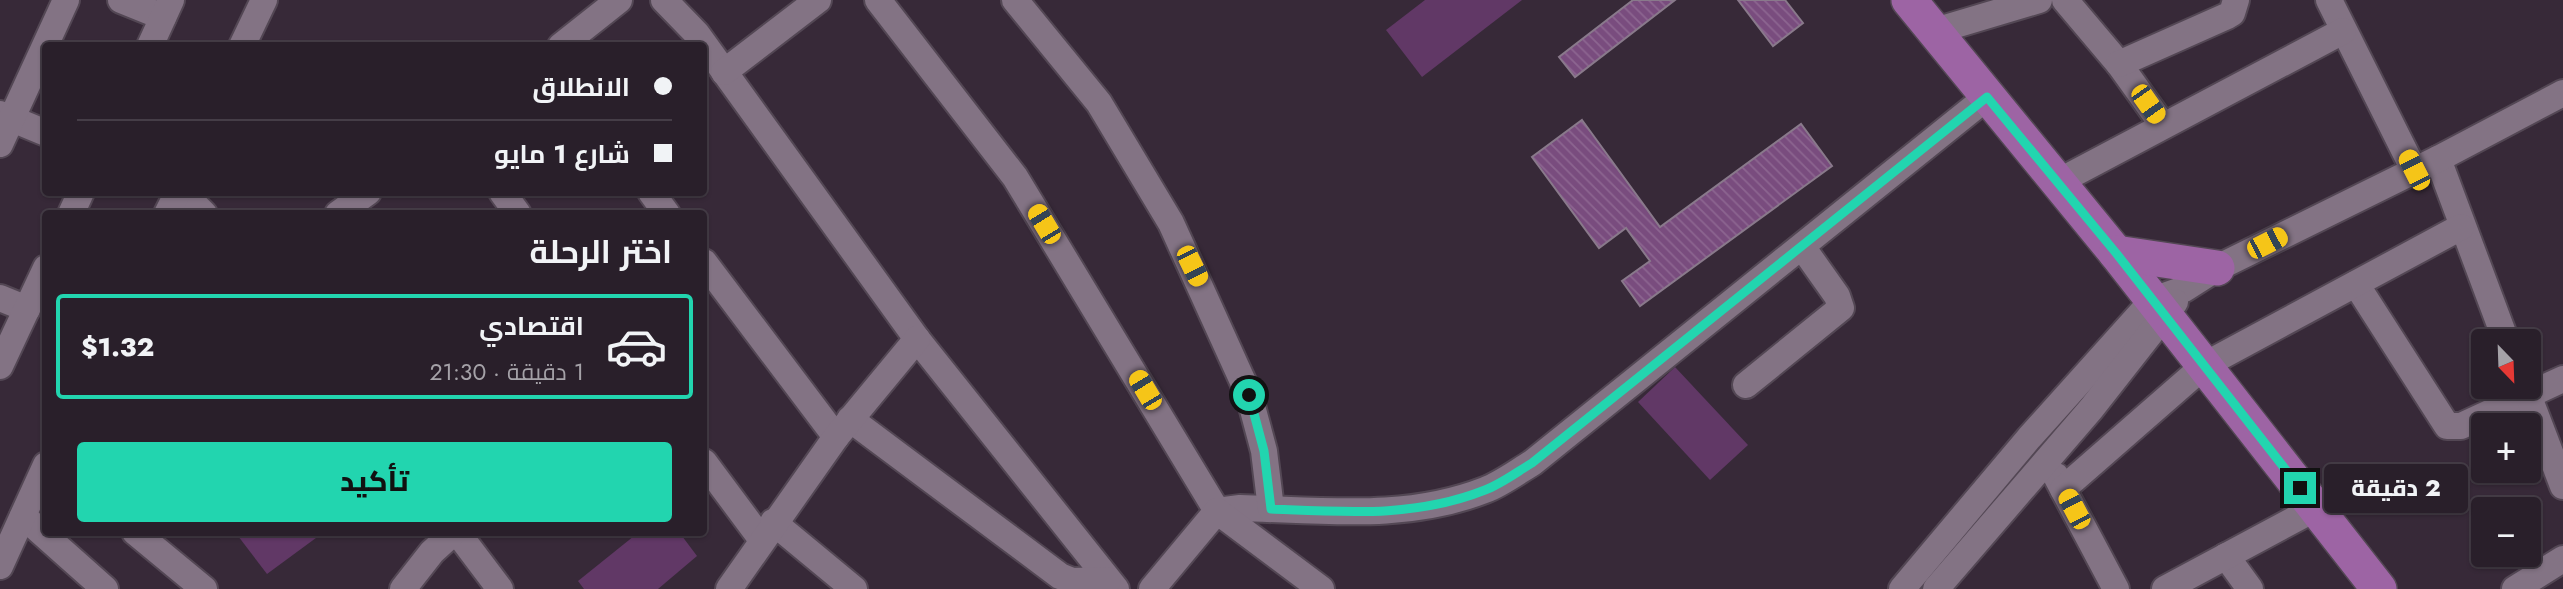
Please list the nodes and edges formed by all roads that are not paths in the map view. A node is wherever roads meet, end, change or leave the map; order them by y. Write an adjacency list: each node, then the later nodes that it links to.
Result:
1 (66, 0): 17 (street)
2 (121, 0): 14 (street)
3 (264, 0): 19 (street)
4 (619, 0): 20 (street)
5 (664, 0): 21 (street)
6 (818, 0): 25 (street)
7 (878, 0): 67 (street)
8 (1015, 0): 66 (street)
9 (1909, 0): 15 (main road)
10 (2039, 0): 15 (street)
11 (2065, 0): 24 (street)
12 (2236, 0): 24 (street)
13 (2329, 0): 16 (street)
14 (167, 9): 18 (street)
15 (1936, 31): 27 (main road)
16 (2343, 31): 29 (street); 32 (street)
17 (44, 42)
18 (151, 42)
19 (244, 42)
20 (566, 42)
21 (703, 42)
22 (42, 46): 28 (street)
23 (707, 48): 25 (street)
24 (2119, 64): 29 (street)
25 (724, 72): 49 (street)
26 (2563, 93): 32 (street)
27 (1987, 97): 33 (main road); 39 (street)
28 (6, 116): 30 (street); 31 (street)
29 (2162, 124): 33 (street)
30 (42, 131)
31 (0, 144)
32 (2426, 165): 38 (street); 42 (street)
33 (2058, 182): 40 (main road)
34 (184, 196): 36 (street)
35 (363, 196): 37 (street)
36 (200, 210)
37 (343, 210)
38 (2461, 227): 44 (street); 48 (street)
39 (1802, 248): 53 (street); 66 (street)
40 (2116, 253): 42 (main road); 46 (main road)
41 (707, 266): 57 (street)
42 (2217, 268): 46 (street)
43 (42, 277): 47 (street)
44 (2356, 284): 50 (street); 55 (street)
45 (0, 298): 47 (street)
46 (2168, 302): 50 (main road); 58 (street); 59 (street)
47 (27, 309): 51 (street)
48 (2502, 329)
49 (917, 339): 57 (street); 76 (street)
50 (2205, 365): 63 (street); 65 (main road)
51 (0, 366)
52 (2563, 379): 54 (street)
53 (1746, 385)
54 (2541, 386)
55 (2511, 399)
56 (2529, 399): 62 (street)
57 (843, 428): 68 (street); 76 (street)
58 (2029, 438): 59 (street); 85 (street)
59 (2048, 459): 63 (street); 86 (street)
60 (707, 465): 68 (street)
61 (42, 477): 64 (street)
62 (2563, 486)
63 (2063, 489): 87 (street)
64 (33, 504): 75 (street)
65 (2316, 508): 73 (street); 90 (main road)
66 (1271, 509): 67 (street)
67 (1217, 511): 83 (street); 84 (street)
68 (768, 531): 81 (street); 82 (street)
69 (60, 536): 77 (street)
70 (140, 536): 78 (street)
71 (451, 536): 79 (street)
72 (459, 536): 80 (street)
73 (2226, 556): 88 (street); 89 (street)
74 (2563, 559): 91 (street)
75 (0, 566)
76 (1112, 585)
77 (105, 589)
78 (204, 589)
79 (403, 589)
80 (500, 589)
81 (729, 589)
82 (854, 589)
83 (1152, 589)
84 (1321, 589)
85 (1902, 589)
86 (1936, 589)
87 (2116, 589)
88 (2165, 589)
89 (2250, 589)
90 (2379, 589)
91 (2515, 589)

